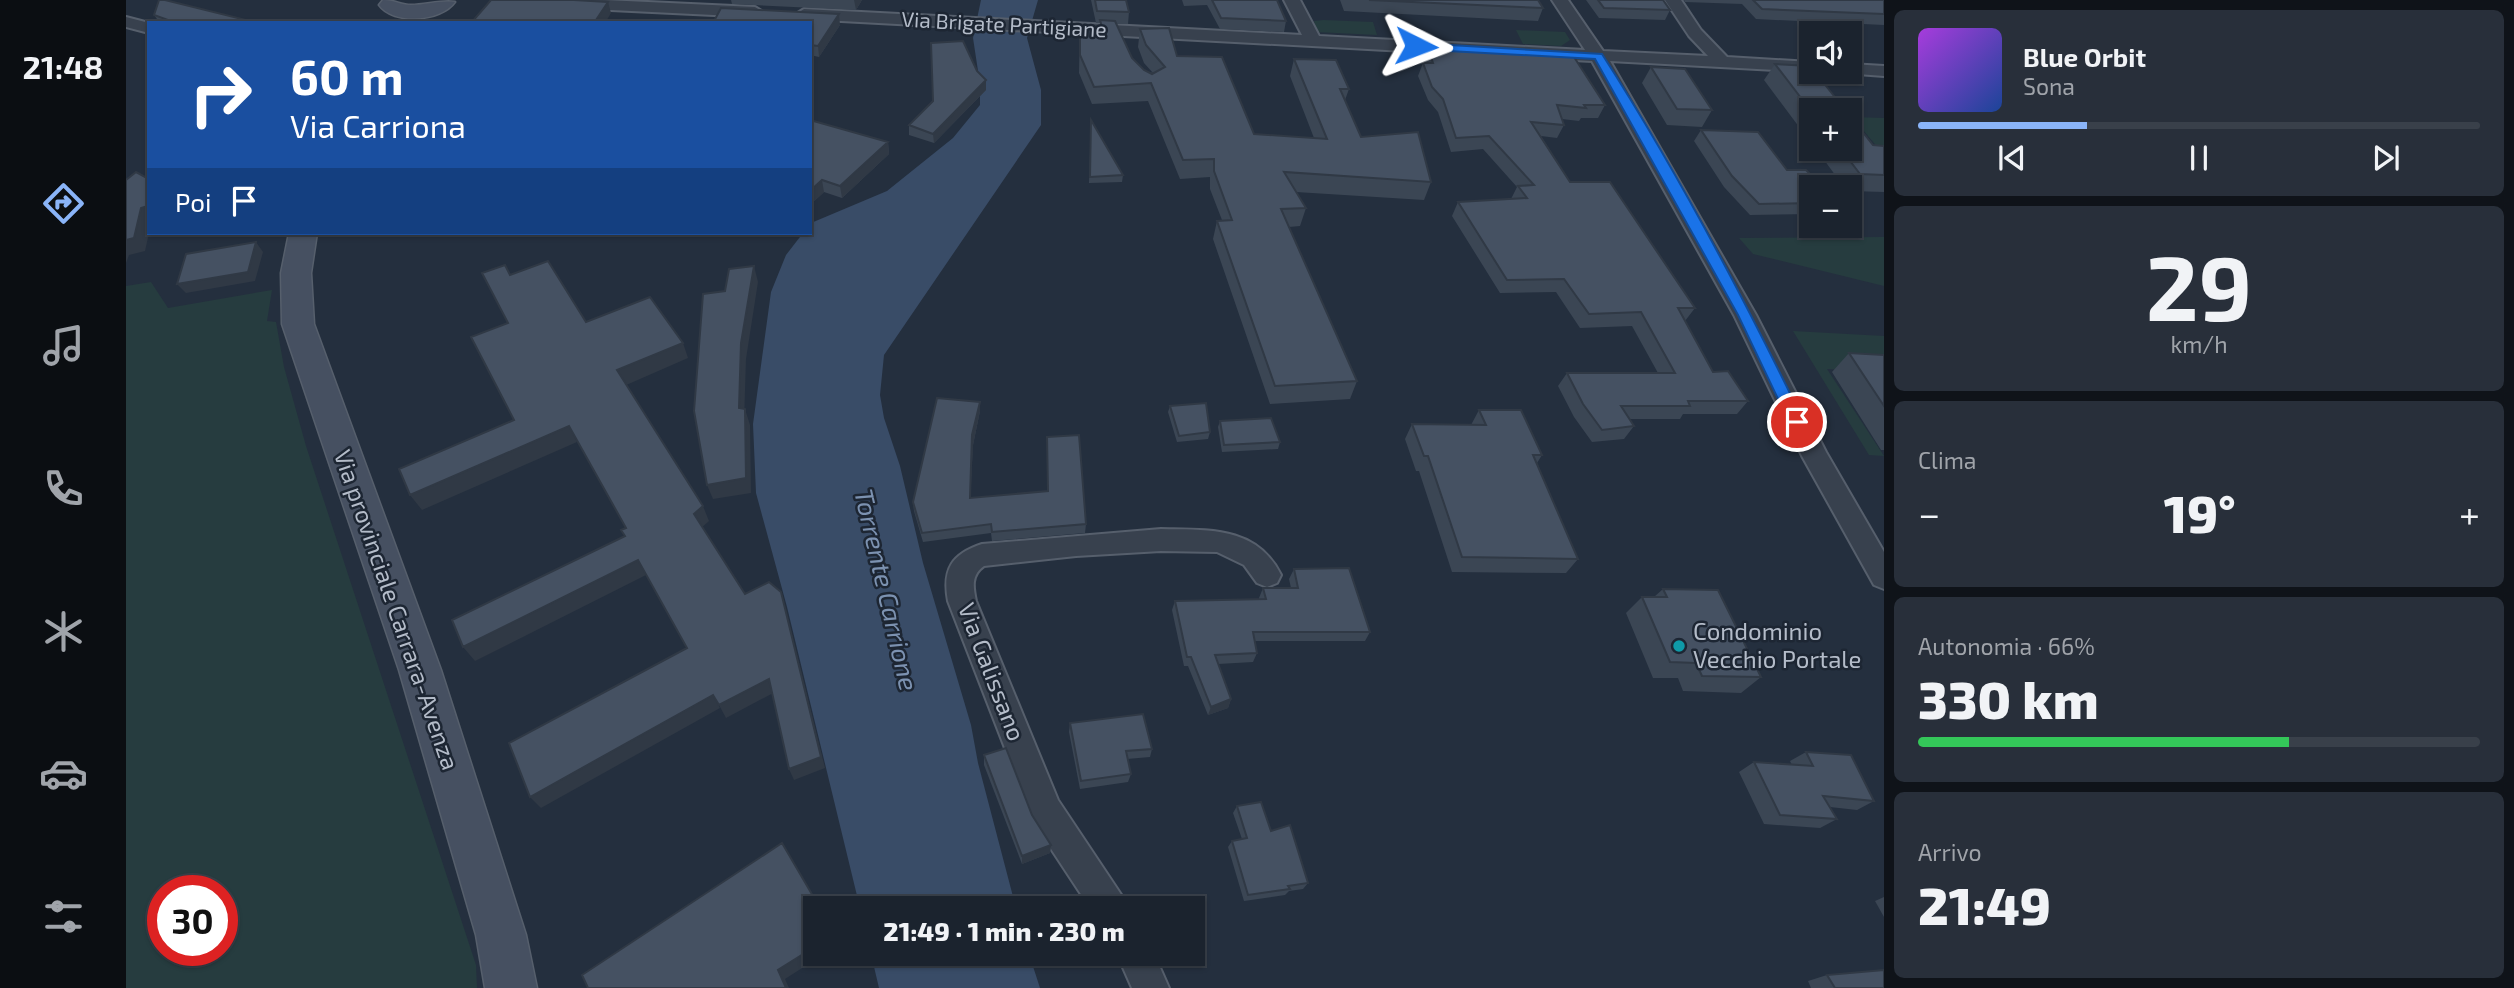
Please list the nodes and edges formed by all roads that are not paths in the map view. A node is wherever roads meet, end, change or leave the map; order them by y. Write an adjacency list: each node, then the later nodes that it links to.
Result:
1 (509, 0): 8 (street)
2 (1292, 0): 14 (street)
3 (1560, 0): 15 (street)
4 (1673, 0): 16 (street)
5 (445, 1): 6 (main road); 9 (main road)
6 (392, 6)
7 (796, 7): 14 (street, Via Brigate Partigiane)
8 (770, 12)
9 (430, 21)
10 (126, 22): 11 (street)
11 (147, 27)
12 (126, 38): 13 (street)
13 (147, 41)
14 (1313, 41): 15 (street, Via Brigate Partigiane)
15 (1598, 56): 16 (street, Via Brigate Partigiane); 22 (street)
16 (1722, 62): 17 (street, Via Brigate Partigiane)
17 (1799, 66)
18 (1862, 70): 19 (street)
19 (1884, 71)
20 (303, 235): 25 (main road, Via provinciale Carrara-Avenza)
21 (1268, 575): 23 (street, Via Galissano)
22 (1884, 577)
23 (1102, 896)
24 (1141, 966): 26 (street)
25 (510, 988)
26 (1151, 988)

